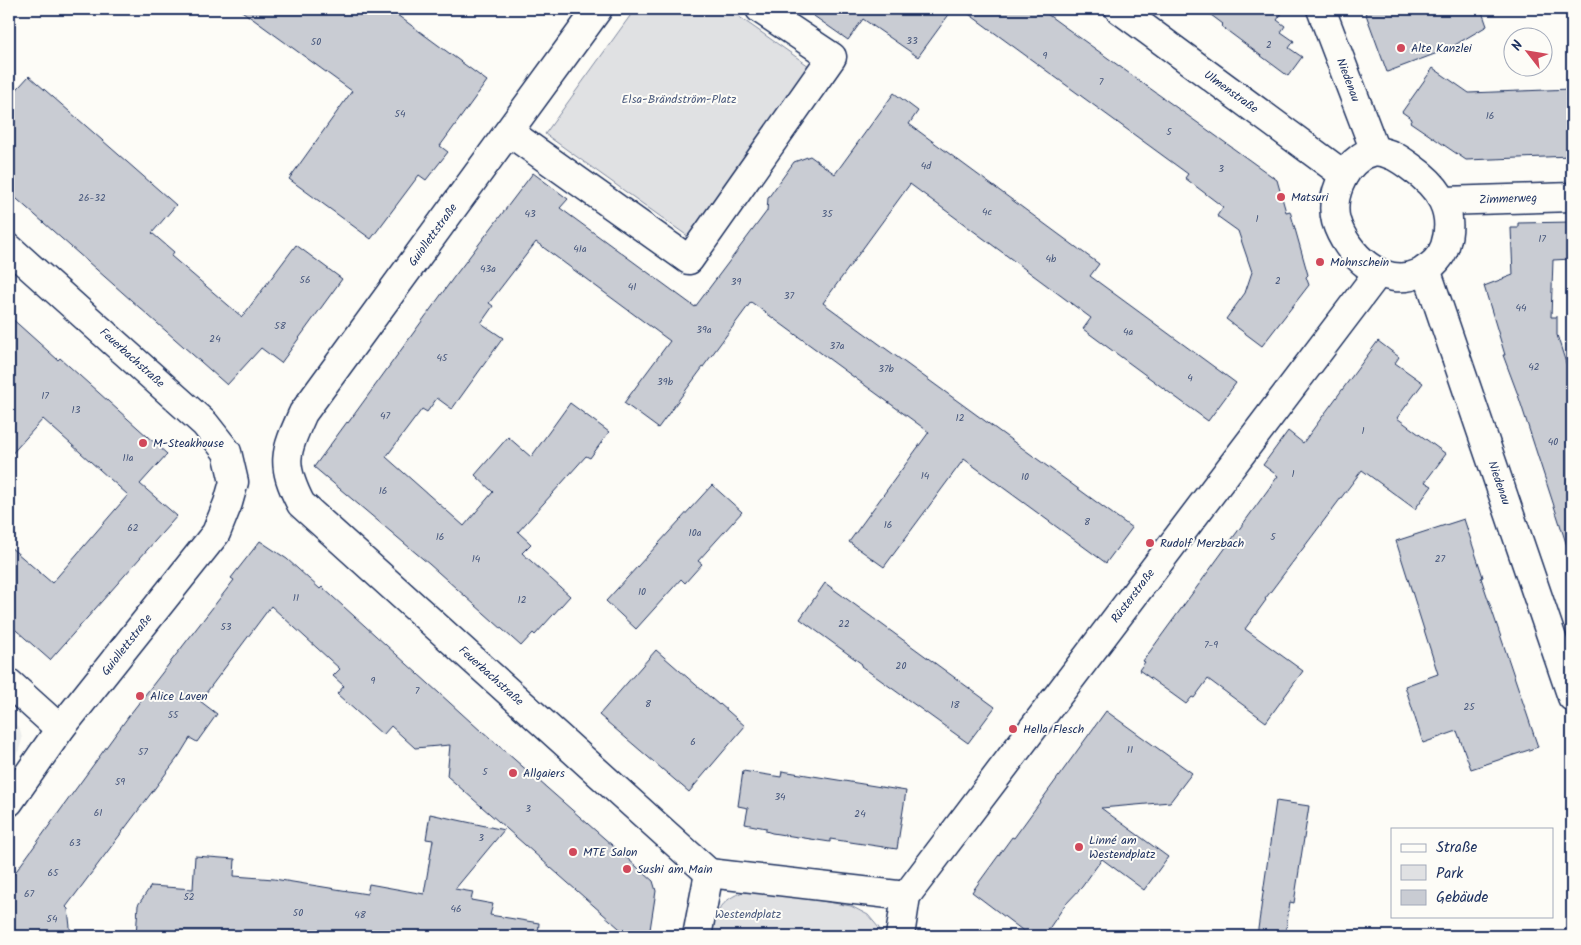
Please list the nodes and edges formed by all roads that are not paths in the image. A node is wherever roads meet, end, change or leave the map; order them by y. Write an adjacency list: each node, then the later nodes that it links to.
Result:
1 (598, 9): 5 (street, Guiollettstraße)
2 (760, 9): 5 (street)
3 (1119, 9): 7 (street, Ulmenstraße)
4 (1321, 9): 6 (street, Niedenau)
5 (509, 132): 13 (street, Guiollettstraße)
6 (1375, 151): 7 (street); 9 (street)
7 (1344, 175): 12 (street)
8 (1572, 197): 9 (street, Zimmerweg)
9 (1444, 201): 11 (street)
10 (9, 248): 14 (street, Feuerbachstraße)
11 (1426, 270): 12 (street); 16 (street, Niedenau)
12 (1378, 273): 20 (street, Rüsterstraße)
13 (287, 470): 19 (street, Feuerbachstraße)
14 (234, 482): 17 (street, Guiollettstraße)
15 (9, 683): 17 (street)
16 (1572, 697)
17 (60, 729): 18 (street, Guiollettstraße)
18 (9, 802)
19 (708, 873): 20 (street); 21 (street)
20 (906, 896): 22 (street)
21 (697, 936)
22 (900, 936)

